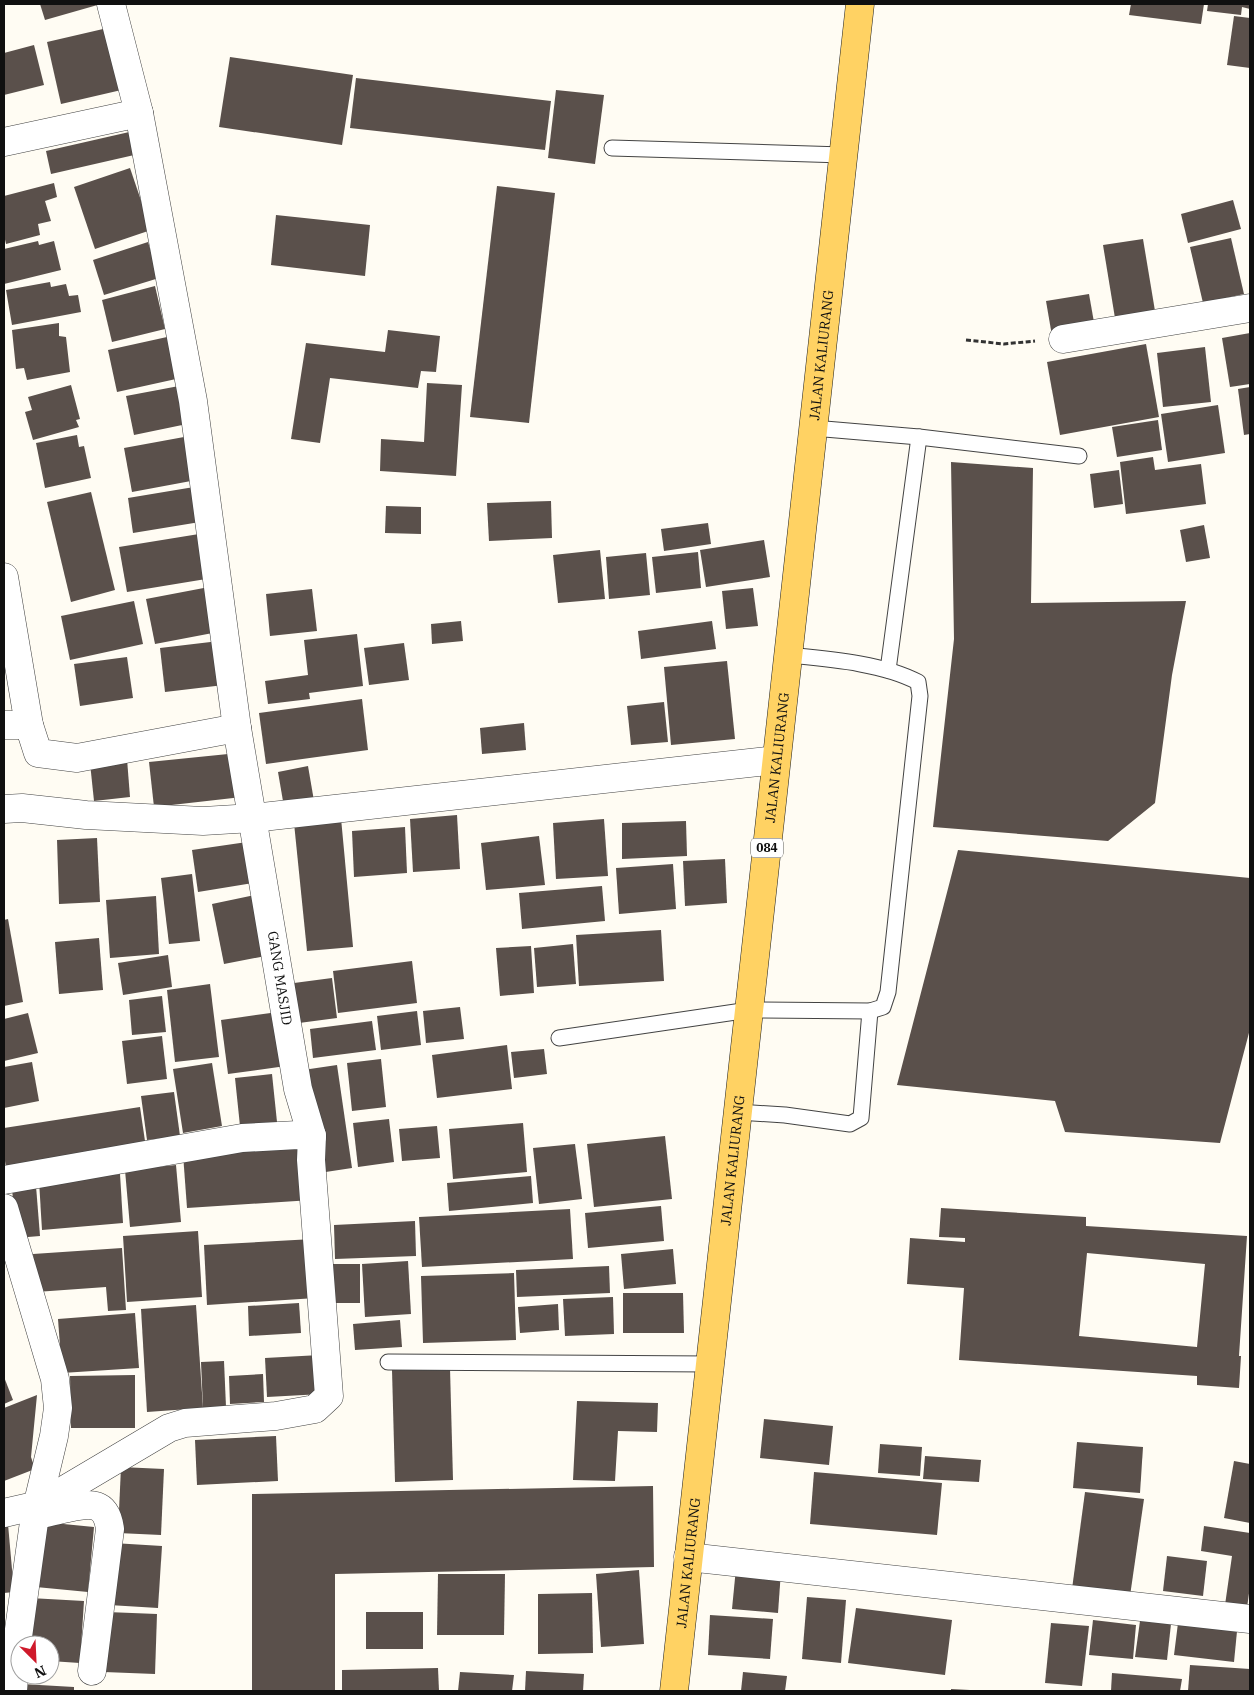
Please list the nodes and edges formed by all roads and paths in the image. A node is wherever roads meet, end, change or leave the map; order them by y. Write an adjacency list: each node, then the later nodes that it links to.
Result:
1 (112, 4): 3 (street, GANG MASJID)
2 (860, 4): 6 (main road, JALAN KALIURANG / 084)
3 (139, 113): 4 (street); 18 (street, GANG MASJID)
4 (4, 142)
5 (612, 148): 6 (lane)
6 (843, 155): 11 (main road, JALAN KALIURANG / 084)
7 (1250, 308): 8 (street)
8 (1063, 339)
9 (966, 340): 10 (path)
10 (1004, 344)
11 (813, 428): 12 (lane); 15 (main road, JALAN KALIURANG / 084)
12 (919, 437): 13 (lane); 16 (lane)
13 (1079, 456)
14 (4, 577): 17 (street)
15 (788, 655): 16 (lane); 19 (main road, JALAN KALIURANG / 084)
16 (888, 670): 23 (lane)
17 (16, 725): 18 (street)
18 (237, 728): 21 (street, GANG MASJID)
19 (776, 760): 21 (street); 22 (main road, JALAN KALIURANG / 084)
20 (4, 809): 21 (street)
21 (253, 818): 26 (street, GANG MASJID)
22 (749, 1010): 23 (lane); 24 (lane); 25 (main road, JALAN KALIURANG / 084)
23 (870, 1012): 25 (lane)
24 (559, 1038)
25 (738, 1112): 30 (main road, JALAN KALIURANG / 084)
26 (312, 1136): 27 (street); 31 (street, GANG MASJID)
27 (4, 1180)
28 (4, 1208): 31 (street)
29 (388, 1362): 30 (lane)
30 (710, 1364): 33 (main road, JALAN KALIURANG / 084)
31 (37, 1510): 32 (street); 35 (street); 36 (street)
32 (4, 1513)
33 (688, 1557): 34 (street); 37 (main road, JALAN KALIURANG / 084)
34 (1250, 1619)
35 (18, 1635)
36 (92, 1671)
37 (674, 1691)

